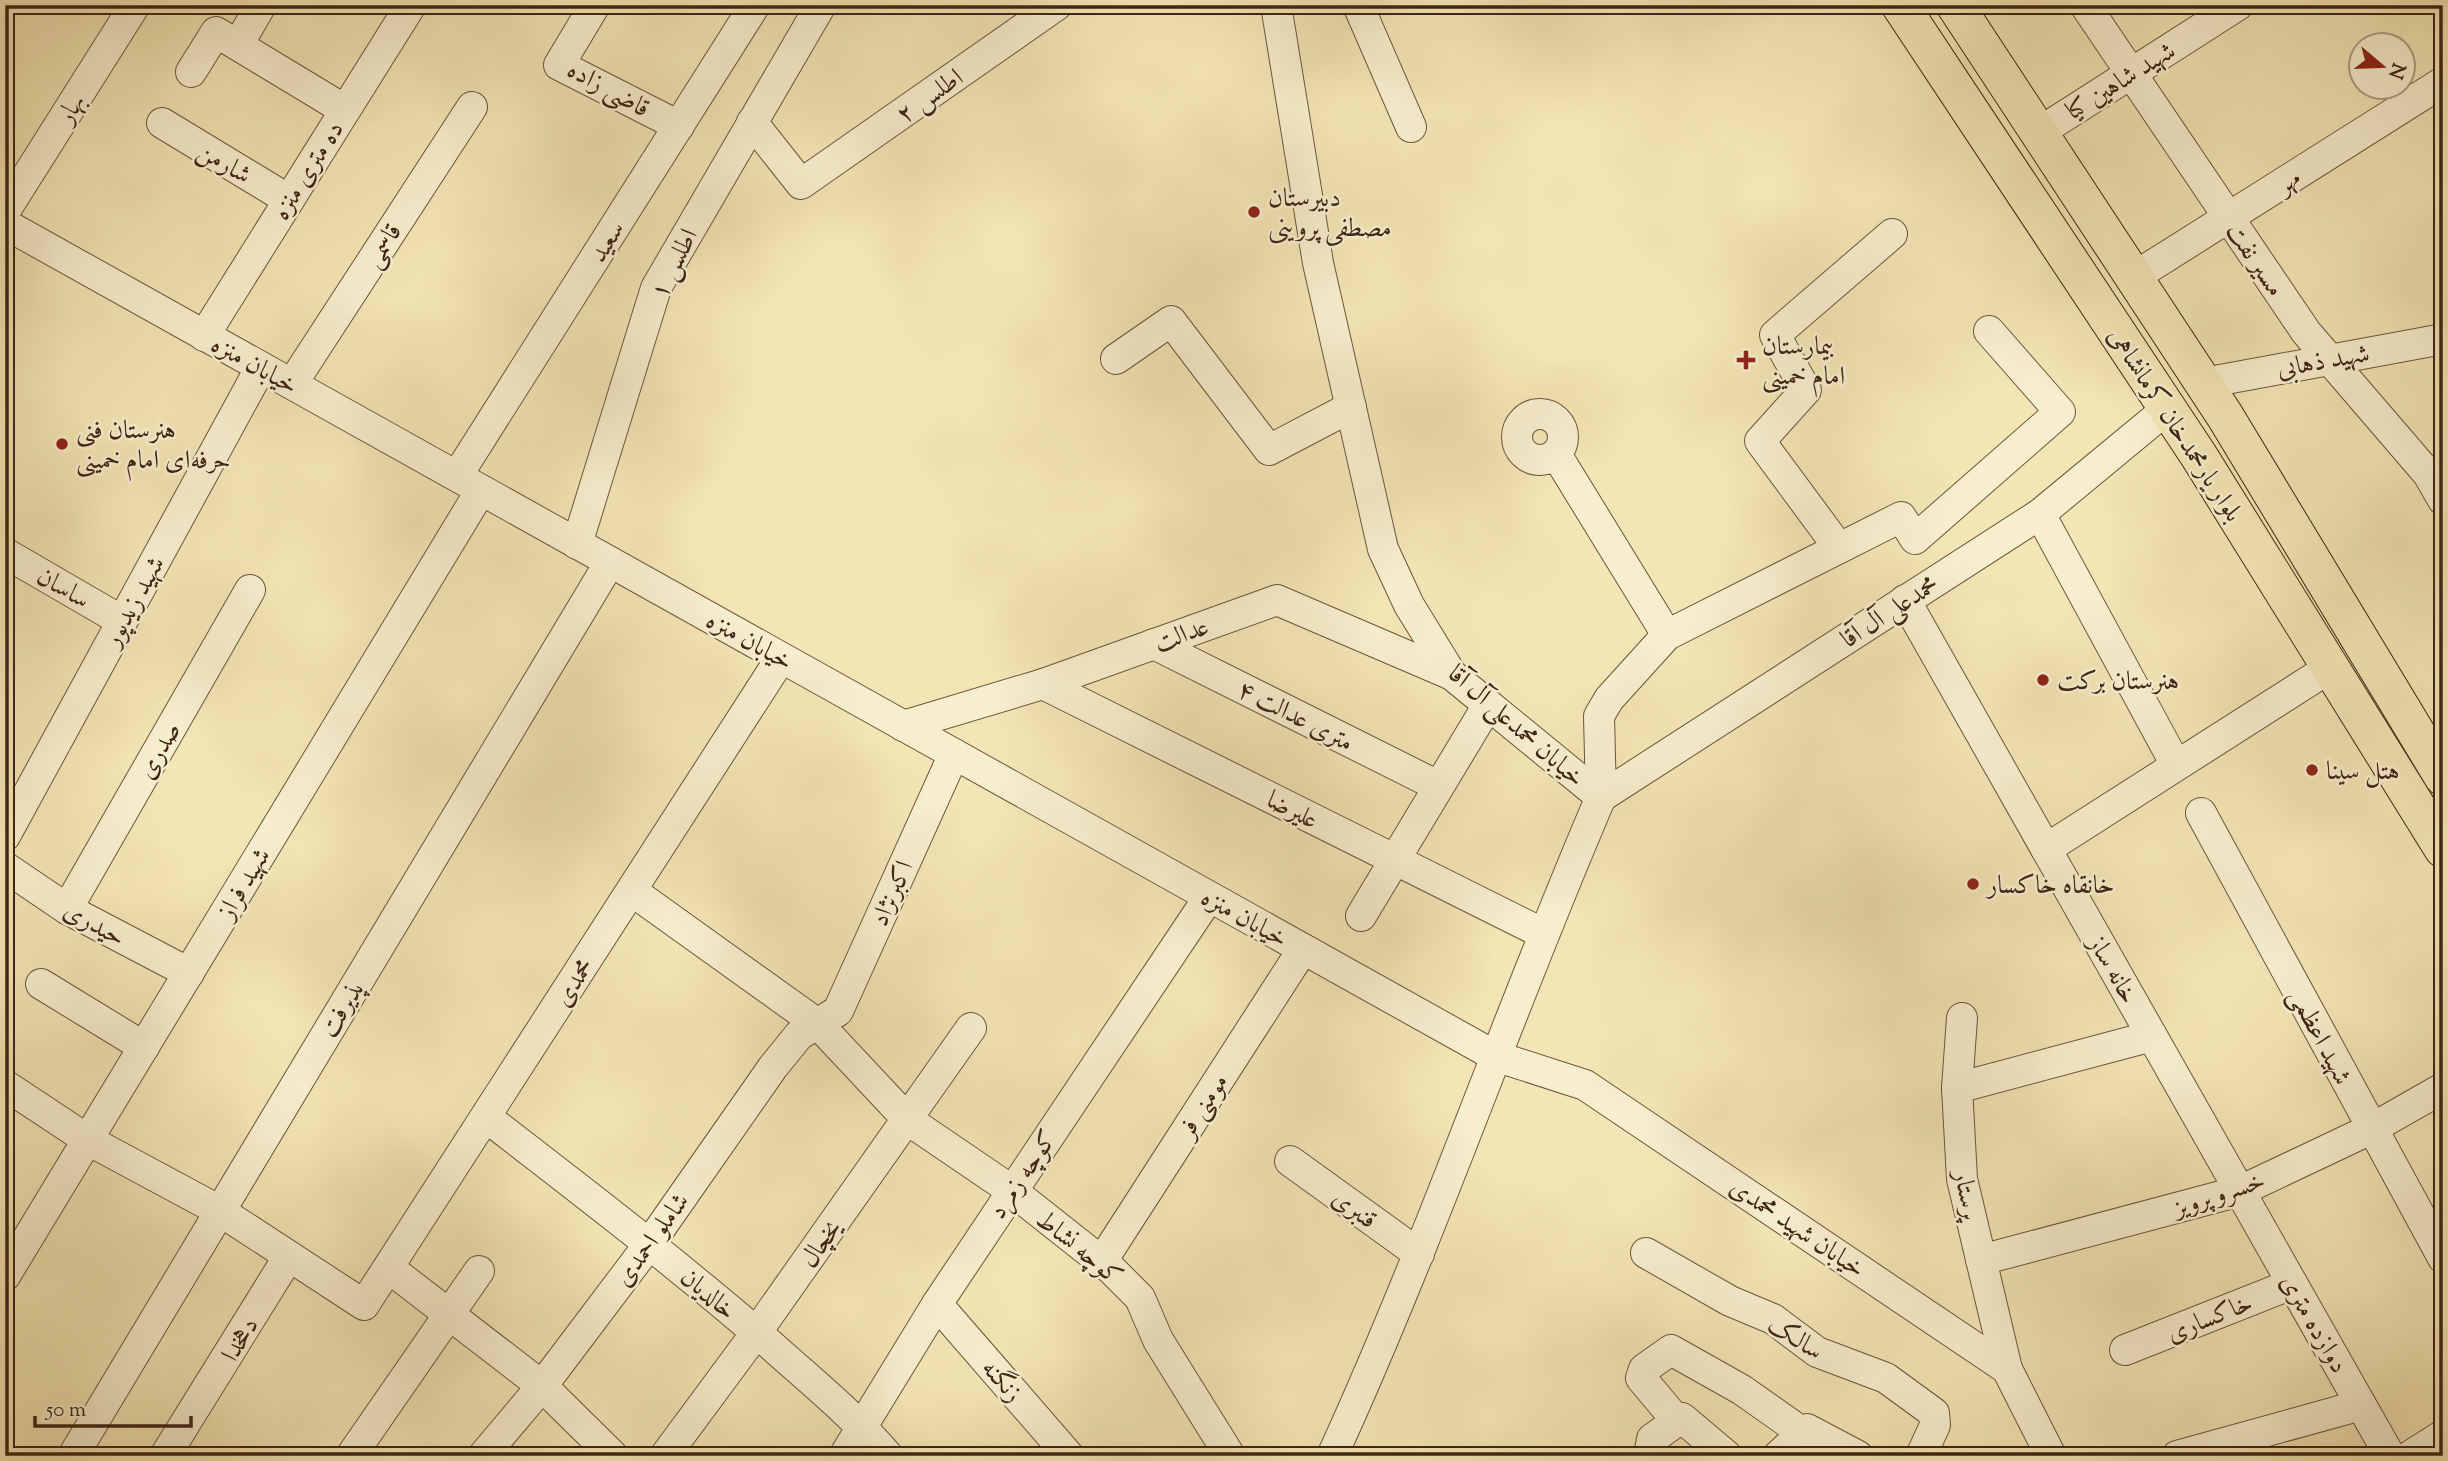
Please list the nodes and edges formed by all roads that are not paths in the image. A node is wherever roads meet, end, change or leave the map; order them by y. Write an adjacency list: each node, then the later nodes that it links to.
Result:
1 (135, 5): 26 (street, بهار)
2 (261, 5): 14 (street)
3 (411, 5): 19 (street, ده متری منزه)
4 (595, 5): 22 (street, قاضی زاده)
5 (755, 5): 22 (street, سعید)
6 (821, 5): 20 (street, اطلس ۱)
7 (1057, 5): 20 (street, اطلس ۲)
8 (1276, 5): 39 (street, خیابان محمدعلی آل آقا)
9 (1358, 5): 23 (street)
10 (1900, 5): 40 (main road, بلوار یارمحمدخان کرمانشاهی)
11 (1955, 5): 24 (main road, بلوار یارمحمدخان کرمانشاهی)
12 (2085, 5): 16 (street, مسیر نفت)
13 (2238, 5): 16 (street, شهید شاهین کیا)
14 (238, 45): 15 (street); 19 (street)
15 (191, 72)
16 (2131, 74): 24 (street, شهید شاهین کیا); 27 (street, مسیر نفت)
17 (2443, 82): 27 (street, مهر)
18 (472, 107): 38 (street, قاسمی)
19 (345, 110): 25 (street, ده متری منزه)
20 (752, 121): 46 (street, اطلس ۱)
21 (162, 123): 25 (street, شارمن)
22 (679, 126): 43 (street, سعید)
23 (1411, 127)
24 (2038, 133): 30 (main road, بلوار یارمحمدخان کرمانشاهی)
25 (289, 200): 32 (street, ده متری منزه)
26 (5, 211)
27 (2229, 217): 30 (street, مهر); 34 (street, مسیر نفت)
28 (5, 224): 32 (street, خیابان منزه)
29 (1892, 234): 47 (street)
30 (2134, 277): 37 (main road, بلوار یارمحمدخان کرمانشاهی)
31 (1989, 331): 47 (street)
32 (204, 336): 36 (street, خیابان منزه)
33 (2443, 339): 34 (street, شهید ذهابی)
34 (2328, 358): 37 (street, شهید ذهابی); 42 (street, مسیر نفت)
35 (1116, 359): 39 (street)
36 (261, 367): 38 (street, خیابان منزه); 52 (street, شهید زیدپور)
37 (2204, 383): 63 (main road, بلوار یارمحمدخان کرمانشاهی)
38 (292, 384): 43 (street, خیابان منزه)
39 (1351, 407): 57 (street, خیابان محمدعلی آل آقا)
40 (2167, 408): 45 (street, محمدعلی آل آقا); 56 (main road, بلوار یارمحمدخان کرمانشاهی)
41 (1556, 454): 53 (street)
42 (2435, 472): 44 (street, مسیر نفت)
43 (469, 483): 46 (street, خیابان منزه); 78 (street, شهید فراز)
44 (2443, 500)
45 (2040, 513): 51 (street, محمدعلی آل آقا); 62 (street)
46 (577, 544): 49 (street, خیابان منزه)
47 (1839, 548): 53 (street)
48 (5, 553): 52 (street, ساسان)
49 (610, 562): 55 (street, خیابان منزه); 96 (street, پذیرفت)
50 (250, 590): 74 (street, صدری)
51 (1905, 600): 65 (street, محمدعلی آل آقا); 68 (street, خانه ساز)
52 (122, 621): 67 (street, شهید زیدپور)
53 (1667, 635): 65 (street)
54 (1154, 644): 57 (street, عدالت); 58 (street, عدالت); 64 (street, ۴ متری عدالت)
55 (782, 658): 60 (street, خیابان منزه); 72 (street, محمدی)
56 (2331, 667): 62 (street); 69 (main road, بلوار یارمحمدخان کرمانشاهی)
57 (1452, 675): 59 (street, خیابان محمدعلی آل آقا)
58 (1044, 684): 60 (street, عدالت); 70 (street, علیرضا)
59 (1488, 705): 64 (street); 65 (street, خیابان محمدعلی آل آقا)
60 (903, 726): 61 (street, خیابان منزه)
61 (954, 754): 73 (street, خیابان منزه); 81 (street, اکبرنژاد)
62 (2176, 765): 68 (street)
63 (2443, 777)
64 (1438, 786): 70 (street)
65 (1601, 797): 76 (street, خیابان محمدعلی آل آقا)
66 (2201, 813): 91 (street, شهید اعظمی)
67 (5, 836)
68 (2046, 849): 83 (street, خانه ساز)
69 (2443, 849)
70 (1394, 859): 75 (street); 76 (street, علیرضا)
71 (5, 867): 74 (street, حیدری)
72 (632, 891): 81 (street, کوچه نشاط); 89 (street, محمدی)
73 (1209, 897): 77 (street, خیابان منزه); 94 (street, کوچه زمرد)
74 (67, 909): 78 (street, حیدری)
75 (1361, 916)
76 (1542, 933): 85 (street, خیابان محمدعلی آل آقا)
77 (1303, 949): 85 (street, خیابان منزه); 103 (street, مومنی فر)
78 (189, 973): 84 (street, شهید فراز)
79 (41, 984): 84 (street)
80 (1962, 1018): 87 (street, پرستار)
81 (818, 1025): 90 (street, کوچه نشاط); 97 (street, شاملو احمدی)
82 (971, 1028): 90 (street, یخچال)
83 (2152, 1035): 87 (street); 95 (street, خانه ساز)
84 (144, 1047): 92 (street, شهید فراز)
85 (1495, 1056): 99 (street, خیابان محمدعلی آل آقا); 113 (street, خیابان شهید محمدی)
86 (5, 1085): 92 (street)
87 (1957, 1088): 102 (street, پرستار)
88 (2443, 1088): 91 (street, خسرو پرویز)
89 (486, 1117): 97 (street, خالدیان); 104 (street, محمدی)
90 (908, 1120): 94 (street, کوچه نشاط); 110 (street, یخچال)
91 (2371, 1129): 95 (street, خسرو پرویز); 101 (street, شهید اعظمی)
92 (88, 1140): 96 (street); 106 (street, شهید فراز)
93 (1290, 1161): 99 (street, قنبری)
94 (1011, 1191): 103 (street, کوچه نشاط); 108 (street, کوچه زمرد)
95 (2240, 1191): 102 (street, خسرو پرویز); 107 (street, دوازده متری)
96 (220, 1211): 100 (street); 120 (street, پذیرفت)
97 (650, 1243): 110 (street, خالدیان); 114 (street, شاملو احمدی)
98 (1646, 1253): 136 (street, سالک)
99 (1419, 1254): 111 (street, خیابان محمدعلی آل آقا)
100 (289, 1256): 104 (street, محمدی); 121 (street, دهخدا)
101 (2443, 1258)
102 (1981, 1260): 113 (street, پرستار)
103 (1102, 1262): 129 (street, کوچه نشاط)
104 (389, 1268): 109 (street)
105 (479, 1271): 109 (street)
106 (5, 1276)
107 (2292, 1284): 112 (street, خاکساری); 115 (street, دوازده متری)
108 (937, 1304): 117 (street, کوچه زمرد); 128 (street, زنگنه)
109 (449, 1314): 114 (street); 122 (street)
110 (756, 1333): 117 (street, خالدیان); 125 (street, یخچال)
111 (1385, 1340): 130 (street, خیابان محمدعلی آل آقا); 131 (street, خیابان محمدعلی آل آقا)
112 (2125, 1350)
113 (2007, 1369): 137 (street, خیابان شهید محمدی)
114 (542, 1386): 123 (street, شاملو احمدی); 124 (street)
115 (2361, 1405): 138 (street); 139 (street, دوازده متری)
116 (1677, 1421): 118 (street); 132 (street); 133 (street)
117 (862, 1425): 126 (street, کوچه زمرد); 127 (street, خالدیان)
118 (1803, 1433): 134 (street); 135 (street)
119 (2443, 1435): 140 (street)
120 (73, 1456)
121 (165, 1456)
122 (352, 1456)
123 (483, 1456)
124 (614, 1456)
125 (665, 1456)
126 (844, 1456)
127 (888, 1456)
128 (1069, 1456)
129 (1230, 1456)
130 (1332, 1456)
131 (1356, 1456)
132 (1649, 1456)
133 (1727, 1456)
134 (1778, 1456)
135 (1858, 1456)
136 (1921, 1456)
137 (2051, 1456)
138 (2177, 1456)
139 (2390, 1456)
140 (2410, 1456)

